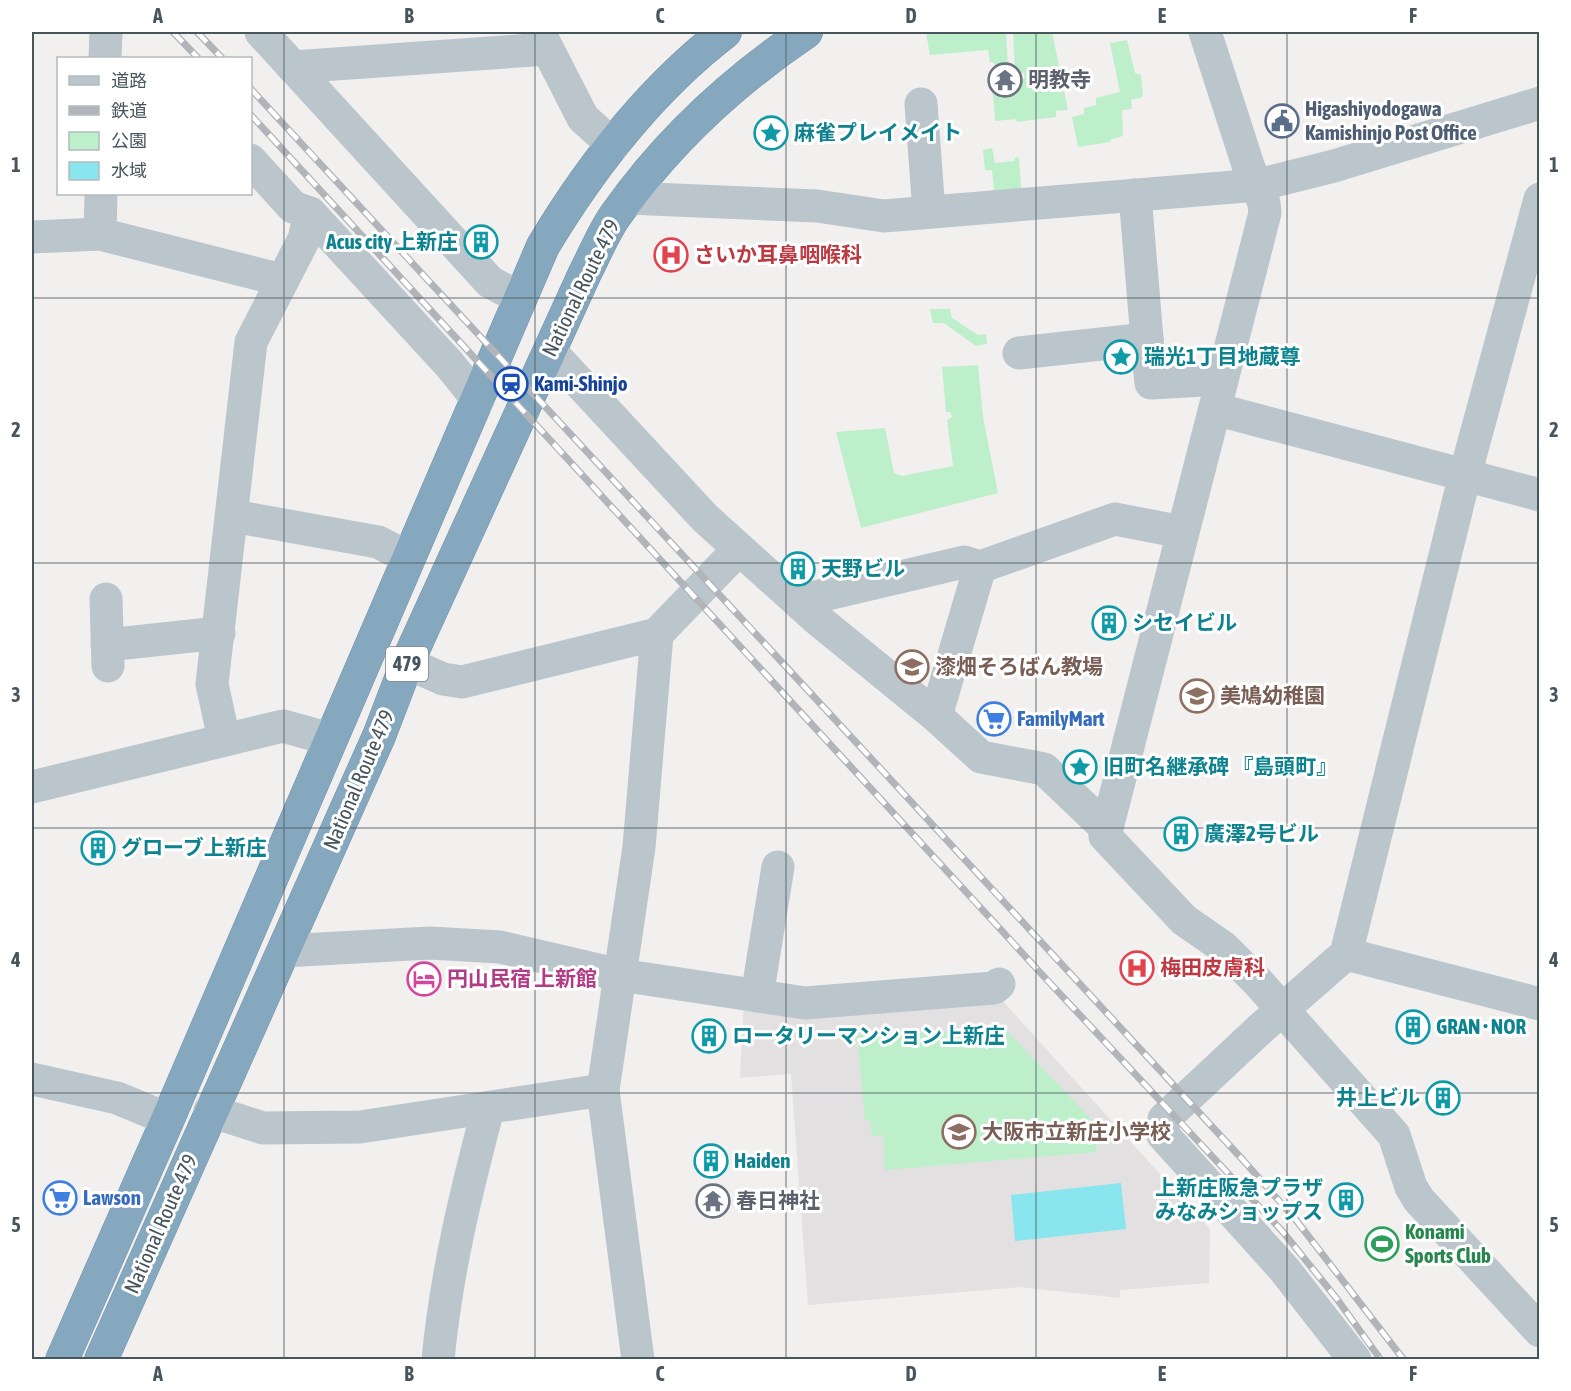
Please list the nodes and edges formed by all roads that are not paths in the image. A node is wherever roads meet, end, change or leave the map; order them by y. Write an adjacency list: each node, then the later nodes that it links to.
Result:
1 (106, 32): 7 (street)
2 (261, 32): 8 (street)
3 (725, 32): 11 (highway, National Route 479 / 479)
4 (806, 32): 16 (highway, National Route 479 / 479)
5 (1205, 32): 13 (street)
6 (543, 40): 8 (street); 11 (street)
7 (105, 57)
8 (293, 67): 23 (street)
9 (1539, 103): 13 (street)
10 (921, 104): 18 (street)
11 (613, 145): 23 (highway, National Route 479 / 479)
12 (252, 162): 19 (street)
13 (1258, 185): 15 (street); 27 (street)
14 (101, 195): 20 (street)
15 (1135, 195): 18 (street); 24 (street)
16 (628, 198): 18 (street); 25 (highway, National Route 479 / 479)
17 (1539, 199): 29 (street)
18 (929, 212)
19 (310, 213): 22 (street); 28 (street)
20 (100, 234): 21 (street); 22 (street)
21 (32, 237)
22 (282, 280): 31 (street)
23 (522, 293): 28 (highway, National Route 479 / 479)
24 (1147, 339): 26 (street); 27 (street)
25 (550, 351): 33 (street); 40 (highway, National Route 479 / 479)
26 (1018, 353)
27 (1219, 394): 29 (street); 32 (street)
28 (478, 400): 34 (highway, National Route 479 / 479)
29 (1465, 475): 30 (street); 48 (street)
30 (1539, 495)
31 (233, 516): 34 (street); 38 (street)
32 (1182, 532): 35 (street); 45 (street)
33 (738, 550): 37 (street); 39 (street)
34 (409, 558): 43 (highway, National Route 479 / 479)
35 (980, 567): 37 (street); 41 (street)
36 (106, 598): 38 (street)
37 (798, 601): 41 (street)
38 (219, 633): 42 (street)
39 (657, 634): 40 (street); 49 (street)
40 (407, 663): 47 (highway, National Route 479 / 479)
41 (936, 716): 45 (street)
42 (224, 739): 43 (street); 44 (street)
43 (330, 739): 58 (highway, National Route 479 / 479)
44 (32, 787)
45 (1106, 828): 53 (street)
46 (778, 867): 51 (street)
47 (283, 951): 49 (street); 57 (highway, National Route 479 / 479)
48 (1347, 954): 52 (street); 53 (street)
49 (620, 975): 51 (street); 55 (street)
50 (999, 984): 51 (street)
51 (757, 996)
52 (1539, 1004)
53 (1282, 1011): 59 (street); 64 (street)
54 (32, 1079): 58 (street)
55 (603, 1090): 56 (street); 63 (street)
56 (488, 1109): 57 (street); 62 (street)
57 (210, 1111): 61 (highway, National Route 479 / 479)
58 (168, 1119): 60 (highway, National Route 479 / 479)
59 (1539, 1332)
60 (62, 1359)
61 (101, 1359)
62 (438, 1359)
63 (638, 1359)
64 (1355, 1359)

